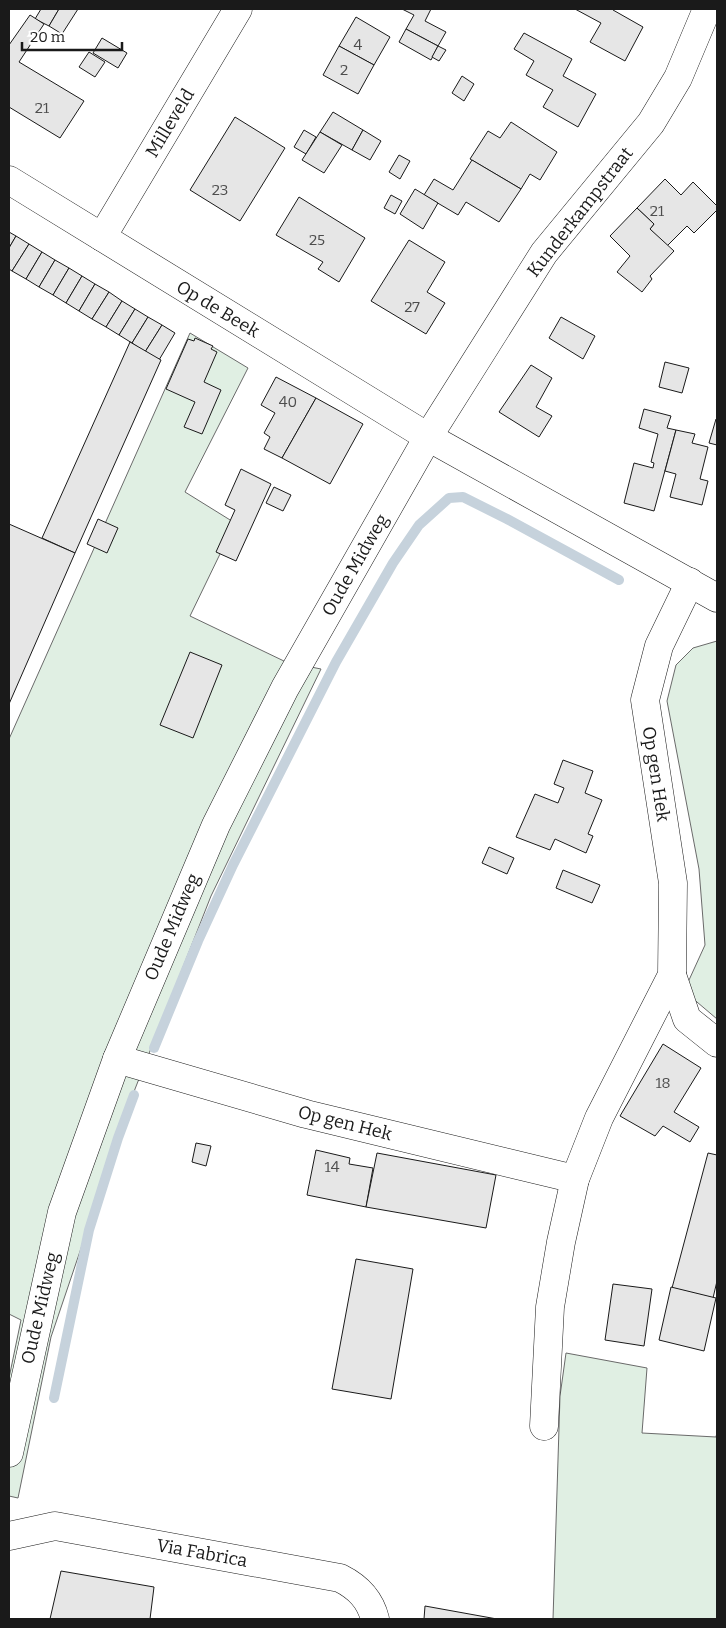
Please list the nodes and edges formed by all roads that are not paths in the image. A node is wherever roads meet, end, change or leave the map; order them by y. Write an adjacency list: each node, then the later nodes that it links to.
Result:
1 (238, 9): 4 (street, Milleveld)
2 (707, 9): 5 (street, Kunderkampstraat)
3 (9, 180): 4 (street, Op de Beek)
4 (102, 237): 5 (street, Op de Beek)
5 (428, 437): 6 (street); 10 (street, Oude Midweg)
6 (690, 582): 7 (street); 8 (street, Op gen Hek)
7 (717, 598)
8 (672, 975): 9 (street, Op gen Hek); 11 (street, Op gen Hek)
9 (717, 1043)
10 (117, 1059): 11 (street, Op gen Hek); 13 (street, Oude Midweg)
11 (575, 1179): 12 (street, Op gen Hek)
12 (544, 1426)
13 (9, 1453)
14 (9, 1536): 15 (street, Via Fabrica)
15 (375, 1619)

